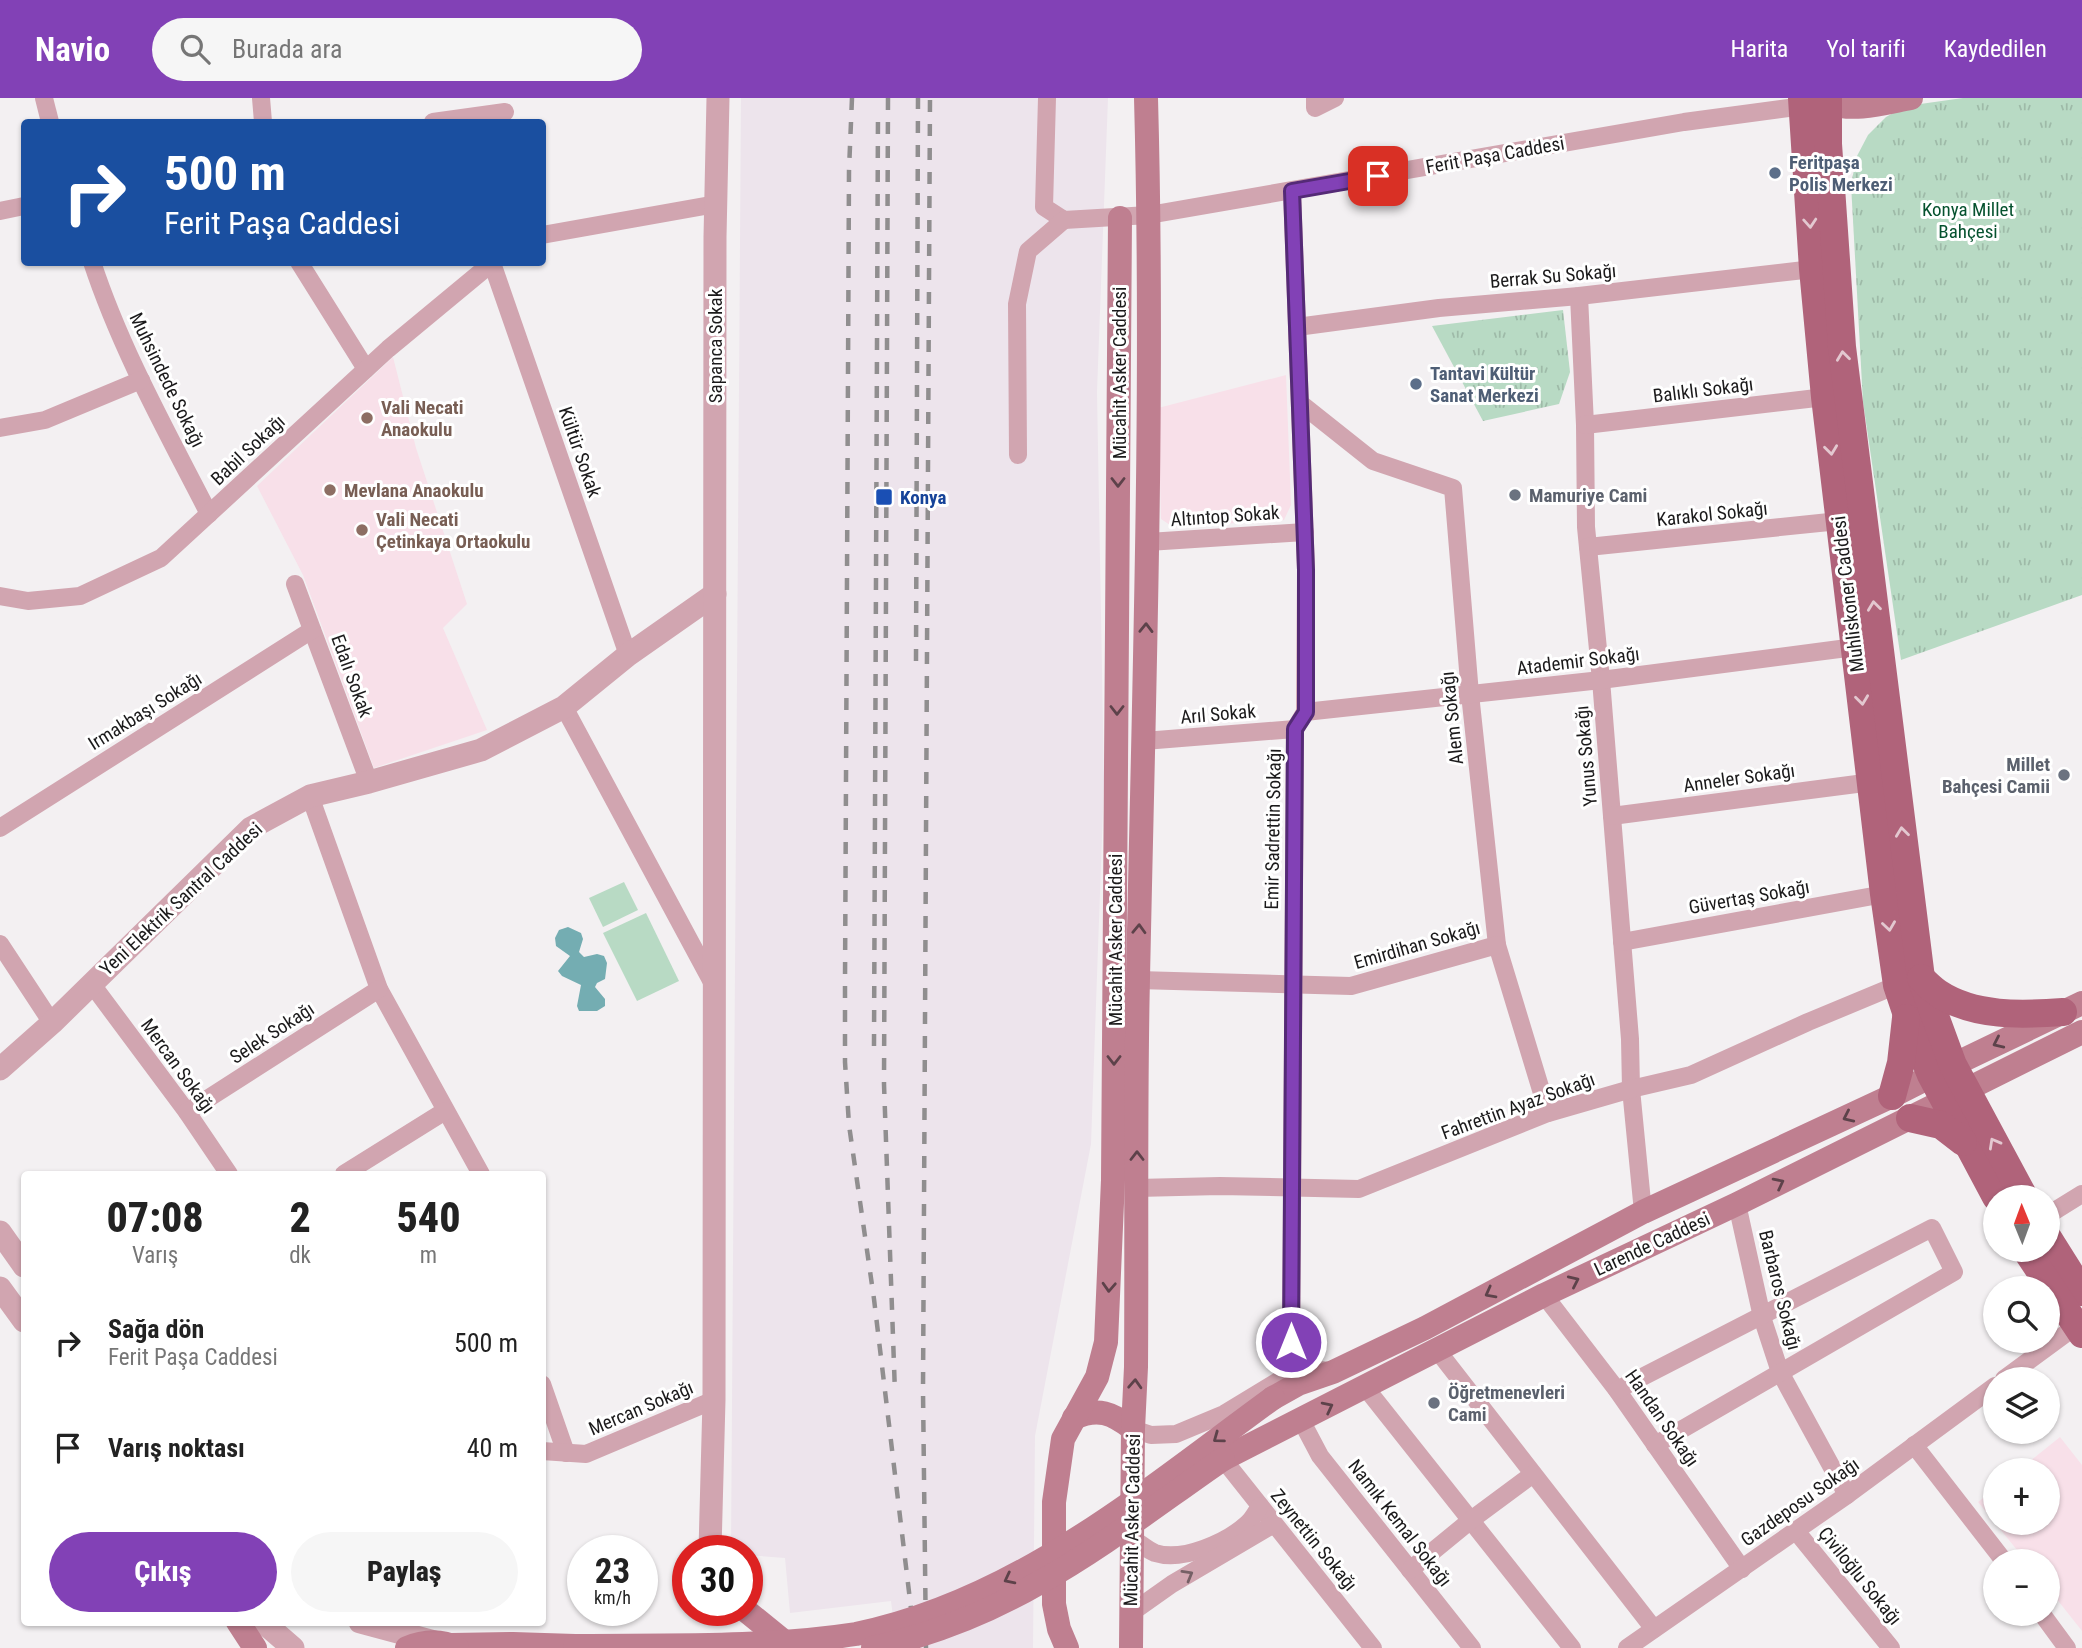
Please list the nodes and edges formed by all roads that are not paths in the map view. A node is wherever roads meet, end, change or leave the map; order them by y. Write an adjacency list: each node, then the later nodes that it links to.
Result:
1 (44, 98): 11 (street)
2 (261, 98): 12 (street)
3 (718, 98): 15 (street, Sapanca Sokak)
4 (1047, 98): 20 (street)
5 (1146, 98): 18 (main road, Mücahit Asker Caddesi)
6 (1335, 98): 9 (street)
7 (1911, 98): 8 (main road, Ferit Paşa Caddesi)
8 (1819, 101): 14 (street, Ferit Paşa Caddesi); 26 (main road, Muhliskoner Caddesi, one-way to 26); 63 (main road, Muhliskoner Caddesi, one-way to 8)
9 (1315, 103)
10 (505, 111): 13 (street)
11 (49, 119)
12 (262, 119)
13 (453, 119)
14 (1292, 191): 18 (street, Ferit Paşa Caddesi); 28 (street)
15 (716, 204): 21 (street); 42 (street, Sapanca Sokak)
16 (21, 207): 17 (street)
17 (0, 211)
18 (1149, 215): 19 (street, Ferit Paşa Caddesi); 39 (main road, Mücahit Asker Caddesi)
19 (1120, 218): 20 (street, Ferit Paşa Caddesi); 111 (main road, Mücahit Asker Caddesi, one-way to 111)
20 (1064, 220): 35 (street)
21 (546, 234)
22 (93, 266): 30 (street, Muhsindede Sokağı)
23 (302, 266): 29 (street)
24 (488, 266): 29 (street, Babil Sokağı)
25 (493, 266): 46 (street, Kültür Sokak)
26 (1813, 269): 27 (street, Berrak Su Sokağı); 31 (main road, Muhliskoner Caddesi)
27 (1579, 296): 28 (street, Berrak Su Sokağı); 33 (street, Yunus Sokağı)
28 (1297, 327): 32 (street)
29 (366, 369): 36 (street, Babil Sokağı)
30 (141, 380): 34 (street); 36 (street, Muhsindede Sokağı)
31 (1825, 397): 33 (street, Balıklı Sokağı); 37 (main road, Muhliskoner Caddesi, one-way to 37)
32 (1300, 403): 38 (street); 48 (street, Alem Sokağı)
33 (1585, 425): 40 (street, Yunus Sokağı)
34 (0, 428)
35 (1018, 455)
36 (209, 514): 43 (street, Babil Sokağı)
37 (1839, 521): 40 (street, Karakol Sokağı); 45 (main road, Muhliskoner Caddesi)
38 (1305, 531): 39 (street, Altıntop Sokak); 50 (street)
39 (1148, 542): 52 (main road, Mücahit Asker Caddesi, one-way to 39)
40 (1588, 547): 47 (street, Yunus Sokağı)
41 (295, 584): 44 (street, Edalı Sokak)
42 (715, 594): 46 (street, Yeni Elektrik Santral Caddesi); 66 (street, Sapanca Sokak)
43 (0, 596)
44 (312, 630): 53 (street, Edalı Sokak); 57 (street, Irmakbaşı Sokağı)
45 (1855, 647): 47 (street, Atademir Sokağı); 54 (main road, Muhliskoner Caddesi, one-way to 54)
46 (628, 654): 49 (street, Yeni Elektrik Santral Caddesi)
47 (1601, 680): 48 (street, Atademir Sokağı); 56 (street, Yunus Sokağı)
48 (1470, 694): 50 (street, Atademir Sokağı); 61 (street, Alem Sokağı)
49 (564, 707): 53 (street, Yeni Elektrik Santral Caddesi); 66 (street)
50 (1306, 712): 51 (street, Emir Sadrettin Sokağı)
51 (1295, 729): 52 (street, Arıl Sokak); 65 (street, Emir Sadrettin Sokağı)
52 (1144, 741): 62 (main road, Mücahit Asker Caddesi, one-way to 52)
53 (369, 782): 55 (street, Yeni Elektrik Santral Caddesi)
54 (1872, 782): 56 (street, Anneler Sokağı); 58 (main road, Muhliskoner Caddesi)
55 (310, 796): 64 (street, Yeni Elektrik Santral Caddesi); 67 (street)
56 (1612, 816): 59 (street, Yunus Sokağı)
57 (0, 828)
58 (1884, 894): 59 (street, Güvertaş Sokağı); 63 (main road, Muhliskoner Caddesi, one-way to 63)
59 (1622, 942): 73 (street, Yunus Sokağı)
60 (0, 944): 70 (street)
61 (1497, 945): 65 (street, Emirdihan Sokağı); 78 (street, Alem Sokağı)
62 (1138, 980): 65 (street, Emirdihan Sokağı); 86 (main road, Mücahit Asker Caddesi, one-way to 62)
63 (1909, 981): 68 (main road, Muhliskoner Caddesi); 69 (main road); 72 (main road, Muhliskoner Caddesi); 73 (street, Fahrettin Ayaz Sokağı)
64 (91, 983): 70 (street, Yeni Elektrik Santral Caddesi); 77 (street, Mercan Sokağı)
65 (1293, 984): 87 (street, Emir Sadrettin Sokağı)
66 (715, 988): 110 (street, Sapanca Sokak)
67 (379, 989): 76 (street); 77 (street, Selek Sokağı)
68 (1907, 1015): 72 (main road, Muhliskoner Caddesi); 75 (main road)
69 (2076, 1016): 72 (main road, Larende Caddesi, one-way to 72); 74 (main road, Larende Caddesi)
70 (51, 1023): 71 (street, Yeni Elektrik Santral Caddesi)
71 (0, 1069)
72 (1942, 1070): 74 (main road); 75 (main road, Larende Caddesi)
73 (1631, 1089): 78 (street, Fahrettin Ayaz Sokağı); 91 (street, Yunus Sokağı)
74 (1954, 1095): 79 (main road, Larende Caddesi); 80 (main road); 85 (main road, one-way to 74)
75 (1892, 1096): 91 (main road, Larende Caddesi, one-way to 91)
76 (445, 1111): 82 (street); 83 (street)
77 (187, 1112): 81 (street, Mercan Sokağı)
78 (1548, 1113): 87 (street, Fahrettin Ayaz Sokağı)
79 (1910, 1118): 80 (main road); 89 (main road, Larende Caddesi, one-way to 79)
80 (1969, 1147): 84 (main road)
81 (221, 1171)
82 (349, 1171)
83 (479, 1171)
84 (1990, 1185)
85 (2016, 1185)
86 (1137, 1188): 87 (street, Fahrettin Ayaz Sokağı); 113 (main road, Mücahit Asker Caddesi, one-way to 86)
87 (1292, 1189): 105 (street, Emir Sadrettin Sokağı)
88 (2082, 1194): 90 (street)
89 (1737, 1204): 98 (main road, Larende Caddesi, one-way to 89); 100 (street, Barbaros Sokağı)
90 (2060, 1208)
91 (1643, 1212): 105 (main road, Larende Caddesi, one-way to 105)
92 (0, 1232): 94 (street)
93 (2060, 1257): 97 (main road)
94 (21, 1262)
95 (2034, 1262): 101 (main road)
96 (0, 1288): 99 (street)
97 (2082, 1292)
98 (1544, 1295): 102 (main road, Larende Caddesi); 107 (street, Handan Sokağı)
99 (21, 1317)
100 (1762, 1317): 104 (street, Barbaros Sokağı); 104 (street); 107 (street)
101 (2079, 1330): 103 (street)
102 (1437, 1350): 106 (main road, Larende Caddesi); 119 (street)
103 (2022, 1367)
104 (1780, 1373): 115 (street); 120 (street, Barbaros Sokağı)
105 (1294, 1376): 113 (street); 137 (main road, Larende Caddesi, one-way to 137, bridge)
106 (1365, 1387): 112 (main road, Larende Caddesi, one-way to 106); 122 (street)
107 (1617, 1390): 115 (street, Handan Sokağı)
108 (1983, 1395): 114 (street, Gazdeposu Sokağı)
109 (546, 1396): 117 (street)
110 (713, 1400): 117 (street, Mercan Sokağı); 125 (street, Sapanca Sokak)
111 (1074, 1418): 113 (main road); 144 (main road, Mücahit Asker Caddesi)
112 (1301, 1420): 118 (main road, Larende Caddesi); 129 (street, Namık Kemal Sokağı)
113 (1133, 1429): 126 (main road, Mücahit Asker Caddesi)
114 (1914, 1445): 120 (street, Gazdeposu Sokağı); 127 (street)
115 (1656, 1446): 128 (street, Handan Sokağı)
116 (546, 1451): 117 (street, Mercan Sokağı)
117 (566, 1453)
118 (1223, 1459): 121 (street, Zeynettin Sokağı); 143 (main road, Larende Caddesi, bridge)
119 (1533, 1474): 122 (street); 136 (street)
120 (1847, 1495): 124 (street, Gazdeposu Sokağı)
121 (1260, 1506): 123 (street, Zeynettin Sokağı); 126 (street)
122 (1471, 1520): 129 (street); 149 (street)
123 (1275, 1524): 130 (street, one-way to 123); 147 (street, Zeynettin Sokağı)
124 (1796, 1531): 128 (street, Gazdeposu Sokağı); 138 (street, Çiviloğlu Sokağı)
125 (710, 1535)
126 (1132, 1538): 130 (main road, Mücahit Asker Caddesi)
127 (1995, 1549)
128 (1742, 1569): 136 (street, Gazdeposu Sokağı)
129 (1410, 1570): 148 (street, Namık Kemal Sokağı)
130 (1130, 1613): 145 (main road); 146 (main road, Mücahit Asker Caddesi)
131 (763, 1625): 142 (main road)
132 (241, 1626): 139 (main road)
133 (267, 1626): 140 (street)
134 (375, 1626): 137 (street)
135 (2051, 1626): 151 (street)
136 (1654, 1629): 150 (street, Gazdeposu Sokağı)
137 (448, 1645): 141 (main road, Larende Caddesi)
138 (1882, 1645)
139 (255, 1648)
140 (293, 1648)
141 (407, 1648)
142 (792, 1648)
143 (873, 1648)
144 (1068, 1648)
145 (1116, 1648)
146 (1131, 1648)
147 (1373, 1648)
148 (1472, 1648)
149 (1572, 1648)
150 (1627, 1648)
151 (2067, 1648)

